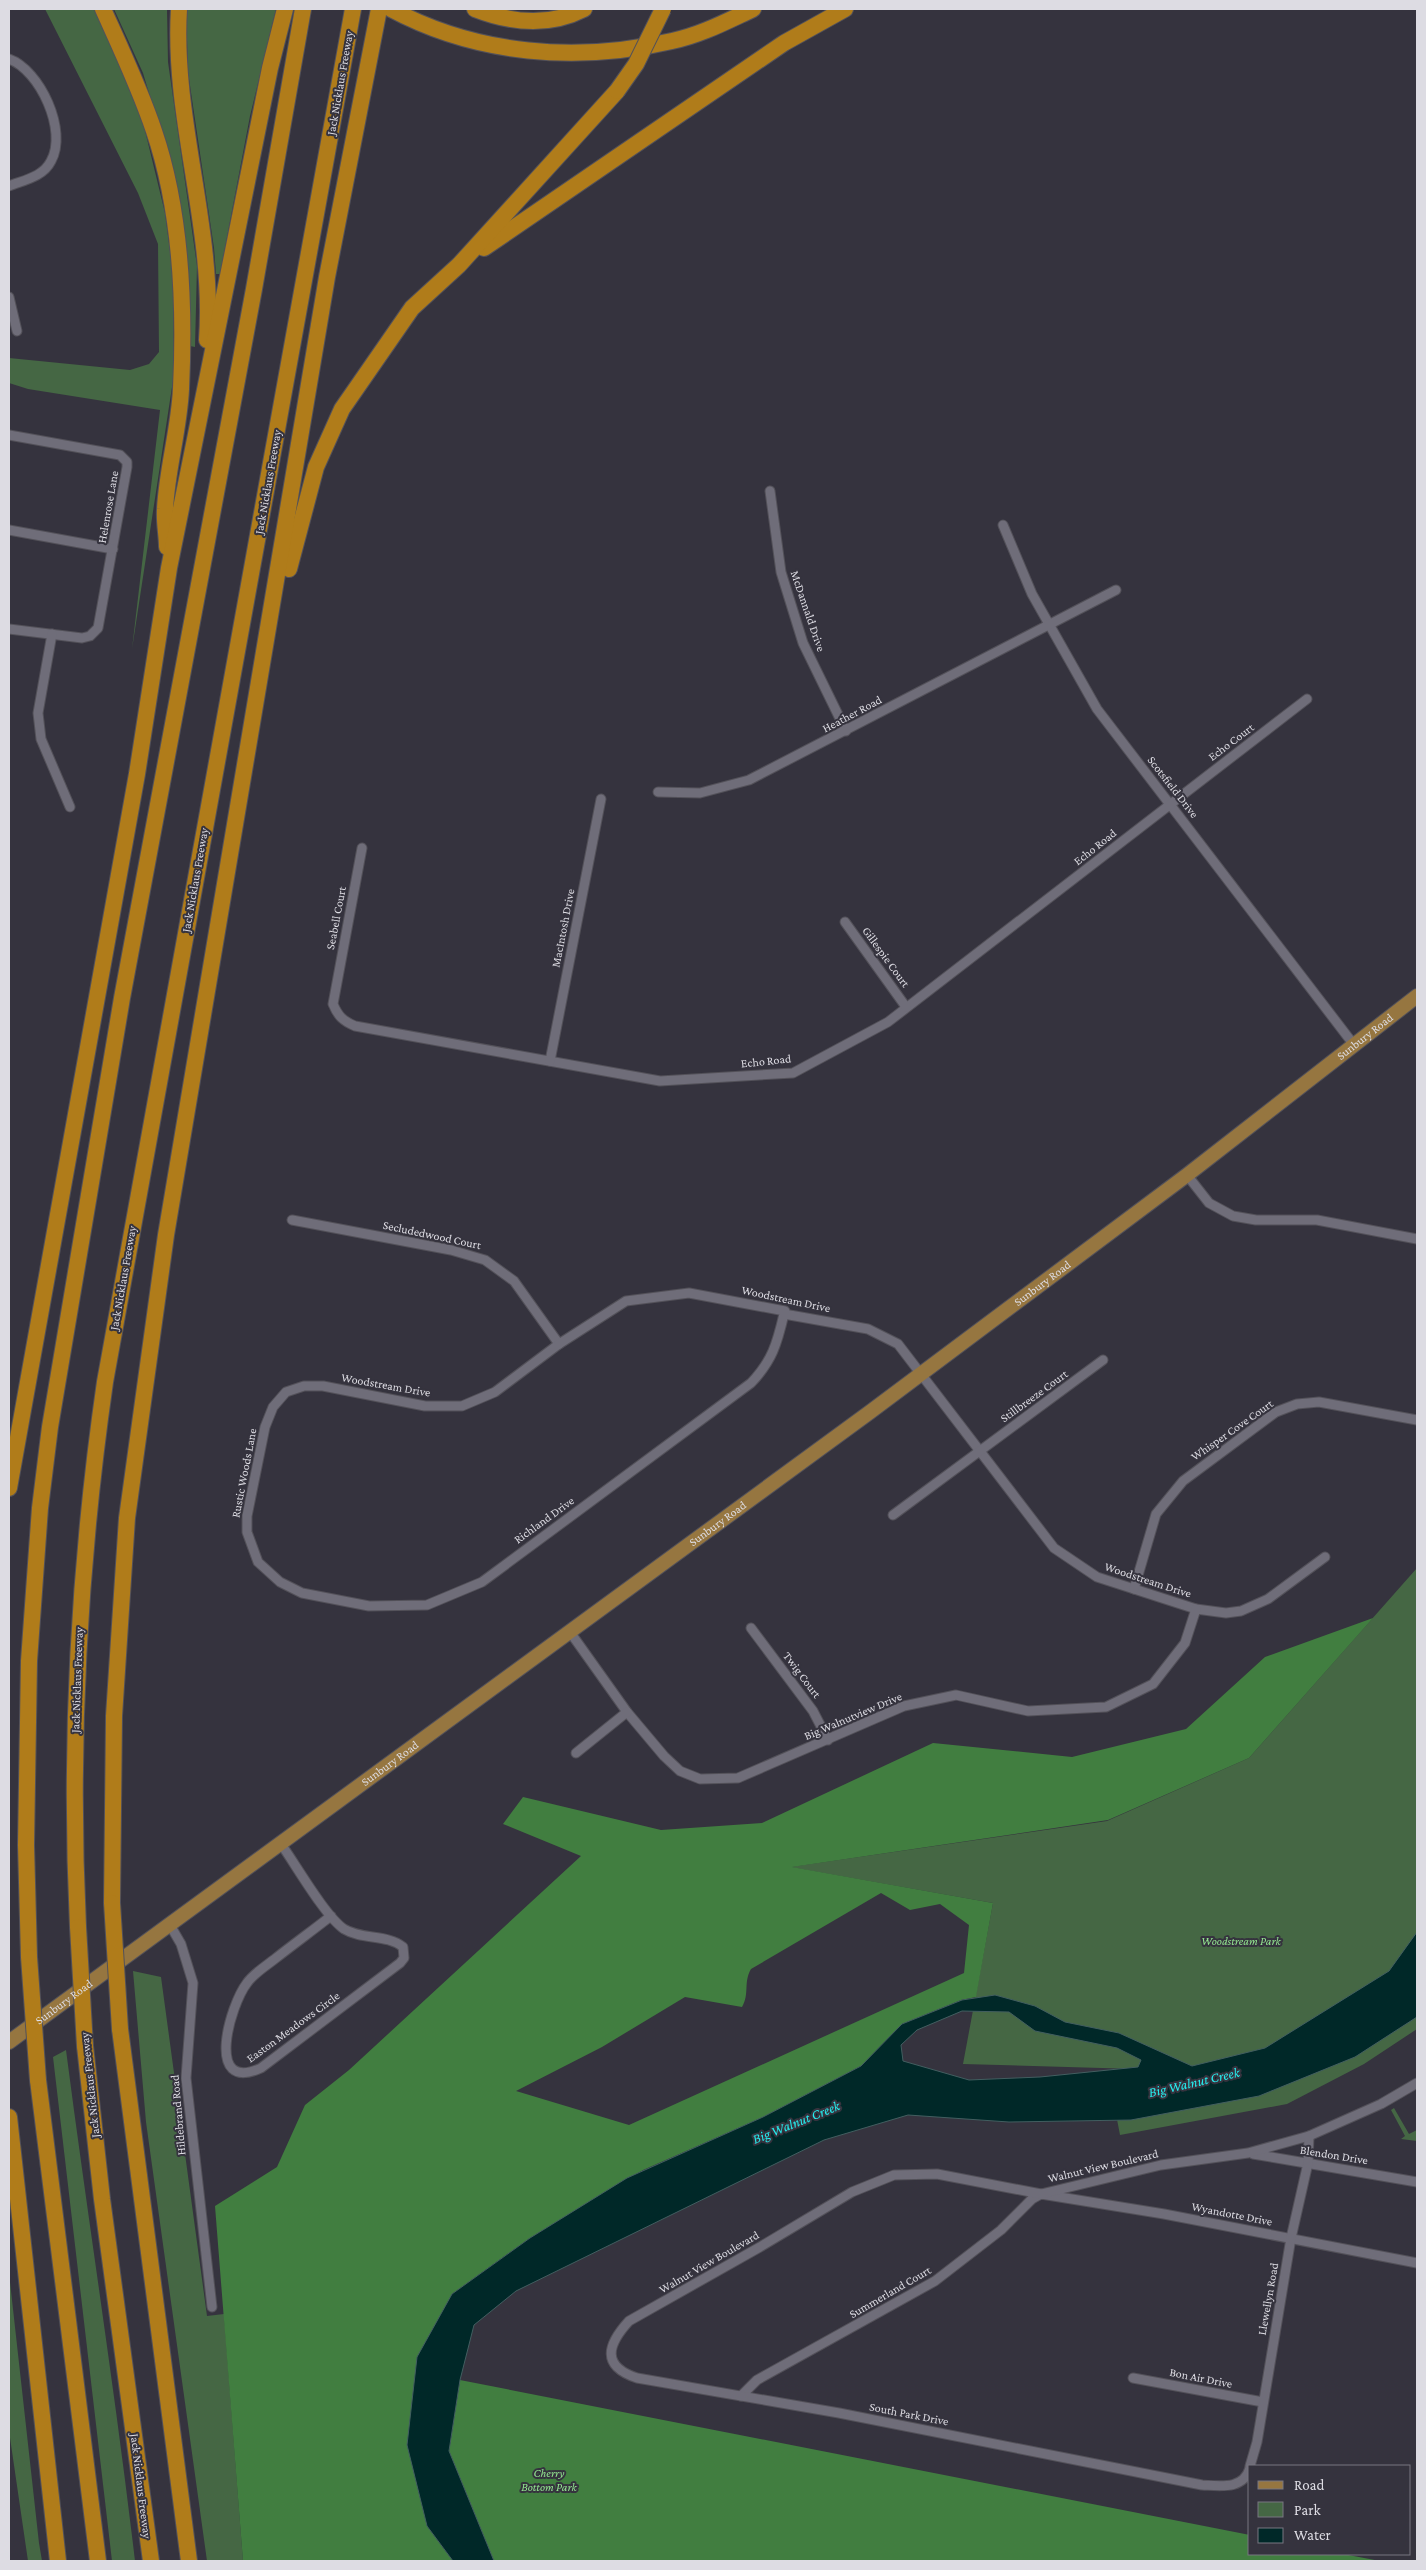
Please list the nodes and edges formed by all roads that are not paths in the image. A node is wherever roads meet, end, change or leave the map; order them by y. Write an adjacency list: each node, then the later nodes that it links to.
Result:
1 (103, 9): 24 (highway)
2 (178, 9): 18 (highway)
3 (285, 9): 18 (highway)
4 (303, 9): 86 (highway, bridge)
5 (353, 9): 87 (highway, Jack Nicklaus Freeway, bridge)
6 (379, 9): 32 (highway)
7 (391, 9): 11 (highway)
8 (475, 9): 9 (highway)
9 (584, 9)
10 (663, 9): 15 (highway, bridge)
11 (754, 9)
12 (845, 9): 15 (highway)
13 (9, 59): 14 (street)
14 (9, 186)
15 (459, 265): 32 (highway)
16 (9, 298): 17 (street)
17 (17, 331)
18 (202, 410): 24 (highway)
19 (9, 435): 23 (street, Helenrose Lane)
20 (770, 491): 30 (street, McDannald Drive)
21 (1003, 525): 26 (street, Scotsfield Drive)
22 (9, 530): 23 (street)
23 (113, 549): 28 (street, Helenrose Lane)
24 (169, 568): 53 (highway)
25 (1116, 590): 26 (street, Heather Road)
26 (1048, 625): 30 (street, Heather Road); 34 (street, Scotsfield Drive)
27 (9, 629): 28 (street, Helenrose Lane)
28 (52, 634): 35 (street)
29 (1307, 700): 34 (street, Echo Court)
30 (846, 732): 31 (street, Heather Road)
31 (658, 792)
32 (241, 793): 88 (highway, bridge)
33 (601, 799): 42 (street, MacIntosh Drive)
34 (1171, 805): 40 (street, Echo Road); 41 (street, Scotsfield Drive)
35 (70, 807)
36 (362, 848): 38 (street, Seabell Court)
37 (845, 922): 40 (street, Gillespie Court)
38 (334, 994): 42 (street, Echo Road)
39 (1417, 996): 41 (main road, Sunbury Road)
40 (906, 1007): 42 (street, Echo Road)
41 (1354, 1045): 43 (main road, Sunbury Road)
42 (550, 1062)
43 (1186, 1175): 45 (street); 49 (main road, Sunbury Road)
44 (292, 1220): 47 (street, Secludedwood Court)
45 (1417, 1239)
46 (784, 1314): 47 (street, Woodstream Drive); 49 (street, Woodstream Drive); 56 (street, Richland Drive)
47 (558, 1344): 50 (street, Woodstream Drive)
48 (1103, 1360): 52 (street, Stillbreeze Court)
49 (921, 1372): 52 (street, Woodstream Drive); 60 (main road, Sunbury Road)
50 (286, 1392): 56 (street, Rustic Woods Lane)
51 (1417, 1420): 57 (street, Whisper Cove Court)
52 (979, 1452): 54 (street, Stillbreeze Court); 57 (street, Woodstream Drive)
53 (9, 1488)
54 (892, 1515)
55 (1325, 1557): 58 (street, Woodstream Drive)
56 (258, 1562)
57 (1134, 1589): 58 (street, Woodstream Drive)
58 (1196, 1609): 62 (street, Big Walnutview Drive)
59 (751, 1628): 62 (street, Twig Court)
60 (570, 1632): 61 (street, Big Walnutview Drive); 64 (main road, Sunbury Road)
61 (627, 1712): 62 (street, Big Walnutview Drive); 63 (street)
62 (828, 1740)
63 (576, 1753)
64 (281, 1844): 65 (street, Easton Meadows Circle); 66 (main road, Sunbury Road)
65 (331, 1916): 65 (street, Easton Meadows Circle)
66 (170, 1925): 67 (main road, Sunbury Road); 77 (street, Hildebrand Road)
67 (9, 2042)
68 (1417, 2083): 70 (street, Walnut View Boulevard)
69 (9, 2116): 85 (highway)
70 (1309, 2136): 71 (street, Walnut View Boulevard); 72 (street, Llewellyn Road)
71 (1248, 2153): 72 (street, Blendon Drive); 74 (street, Walnut View Boulevard)
72 (1308, 2163): 73 (street, Blendon Drive); 75 (street, Llewellyn Road)
73 (1417, 2182)
74 (1041, 2194): 75 (street, Wyandotte Drive); 78 (street, Walnut View Boulevard); 80 (street, Summerland Court)
75 (1291, 2238): 76 (street, Wyandotte Drive); 81 (street, Llewellyn Road)
76 (1417, 2263)
77 (212, 2307)
78 (614, 2365): 80 (street, South Park Drive)
79 (1133, 2378): 81 (street, Bon Air Drive)
80 (741, 2396): 84 (street, South Park Drive)
81 (1263, 2402): 82 (street, Llewellyn Road)
82 (1251, 2465)
83 (1248, 2475): 84 (street, Llewellyn Road)
84 (1202, 2485)
85 (58, 2561)
86 (98, 2561)
87 (151, 2561)
88 (190, 2561)

